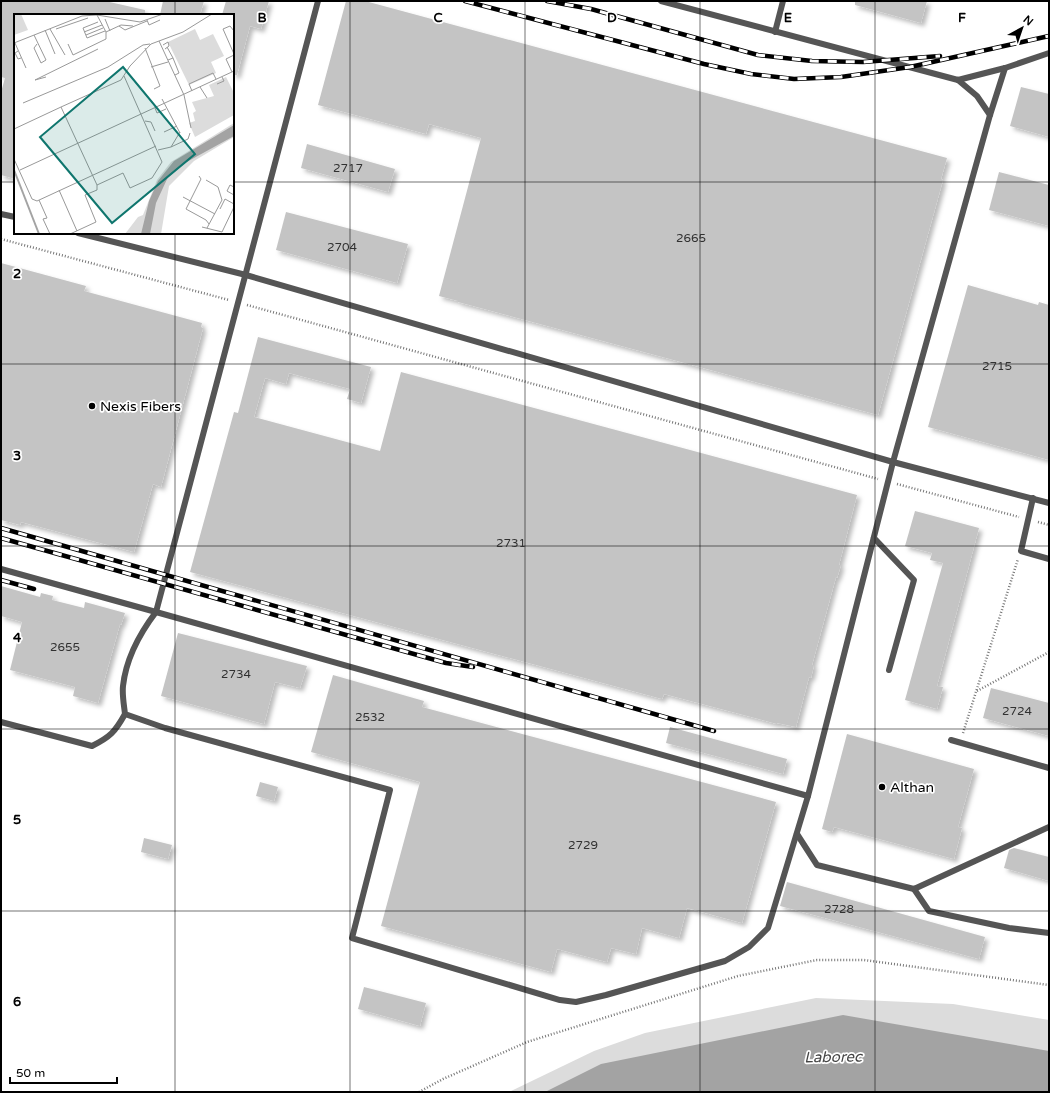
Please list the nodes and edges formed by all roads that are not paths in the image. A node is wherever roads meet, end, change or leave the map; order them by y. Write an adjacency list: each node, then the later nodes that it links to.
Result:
1 (318, 1): 12 (lane)
2 (661, 1): 4 (lane)
3 (783, 1): 4 (lane)
4 (775, 32): 7 (lane)
5 (1049, 53): 6 (lane)
6 (1005, 68): 7 (lane); 8 (lane)
7 (958, 80): 8 (lane)
8 (990, 115): 13 (lane)
9 (1, 214): 10 (lane)
10 (14, 217)
11 (82, 234): 12 (lane)
12 (246, 275): 13 (lane); 19 (lane)
13 (893, 462): 14 (lane); 16 (lane)
14 (1032, 498): 15 (lane); 17 (lane)
15 (1049, 503)
16 (874, 538): 20 (lane); 25 (lane)
17 (1049, 559)
18 (1, 570): 19 (lane)
19 (156, 612): 21 (lane); 25 (lane)
20 (889, 670)
21 (125, 714): 22 (lane); 27 (lane)
22 (1, 722)
23 (950, 740): 24 (lane)
24 (1049, 768)
25 (808, 796): 27 (lane)
26 (1049, 827): 28 (lane)
27 (797, 834): 28 (lane)
28 (914, 889): 29 (lane)
29 (1049, 932)

